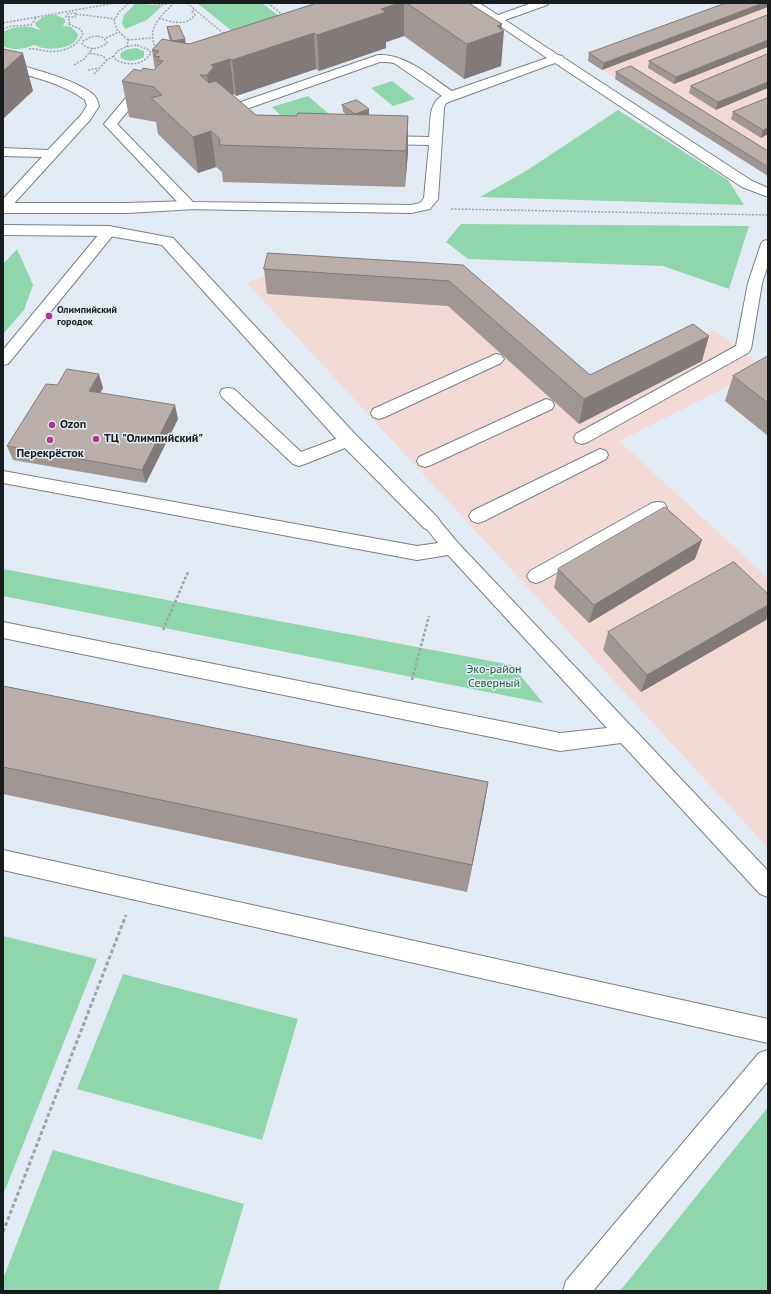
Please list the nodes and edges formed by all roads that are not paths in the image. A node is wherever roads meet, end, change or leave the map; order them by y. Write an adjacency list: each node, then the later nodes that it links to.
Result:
1 (472, 3): 4 (lane)
2 (543, 3): 3 (lane)
3 (524, 6): 4 (lane)
4 (497, 19): 5 (lane)
5 (558, 58): 8 (lane); 14 (lane)
6 (3, 65): 13 (lane)
7 (154, 76): 15 (lane)
8 (451, 96): 9 (lane); 11 (lane)
9 (266, 134)
10 (373, 140): 11 (lane)
11 (435, 141): 15 (lane)
12 (3, 152): 13 (lane)
13 (51, 154): 16 (lane)
14 (768, 193)
15 (189, 206): 17 (street)
16 (3, 207): 17 (street)
17 (127, 208): 19 (street)
18 (3, 230): 19 (street)
19 (109, 231): 22 (lane); 27 (street)
20 (768, 244): 26 (lane)
21 (496, 359): 25 (lane)
22 (3, 360)
23 (228, 393): 27 (lane)
24 (546, 405): 29 (lane)
25 (379, 413)
26 (582, 438)
27 (349, 440): 33 (street)
28 (600, 455): 32 (lane)
29 (425, 461)
30 (3, 478): 34 (lane)
31 (658, 508): 35 (lane)
32 (478, 516)
33 (431, 523): 34 (lane)
34 (452, 548): 37 (lane)
35 (536, 576)
36 (3, 630): 37 (lane)
37 (627, 734): 39 (lane)
38 (3, 860): 40 (lane)
39 (768, 887)
40 (768, 1031)
41 (768, 1062): 42 (lane)
42 (576, 1291)

